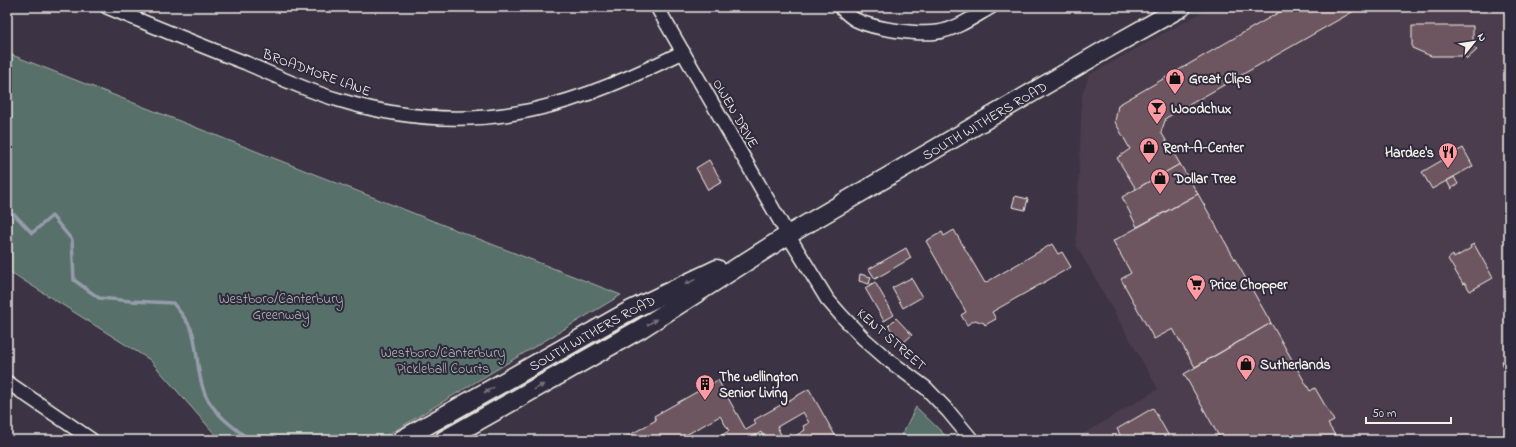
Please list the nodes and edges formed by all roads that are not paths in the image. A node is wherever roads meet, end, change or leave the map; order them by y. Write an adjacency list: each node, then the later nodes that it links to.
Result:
1 (107, 7): 6 (street, BROADMORE LANE)
2 (657, 7): 6 (street, OWEN DRIVE)
3 (840, 7): 4 (street)
4 (991, 7)
5 (1182, 7): 7 (main road, SOUTH WITHERS ROAD)
6 (682, 52): 7 (street, OWEN DRIVE)
7 (788, 235): 10 (main road, SOUTH WITHERS ROAD, one-way to 10); 11 (main road, SOUTH WITHERS ROAD, one-way to 7); 12 (street, KENT STREET)
8 (7, 382): 9 (street)
9 (92, 440)
10 (401, 440)
11 (444, 440)
12 (972, 440)

